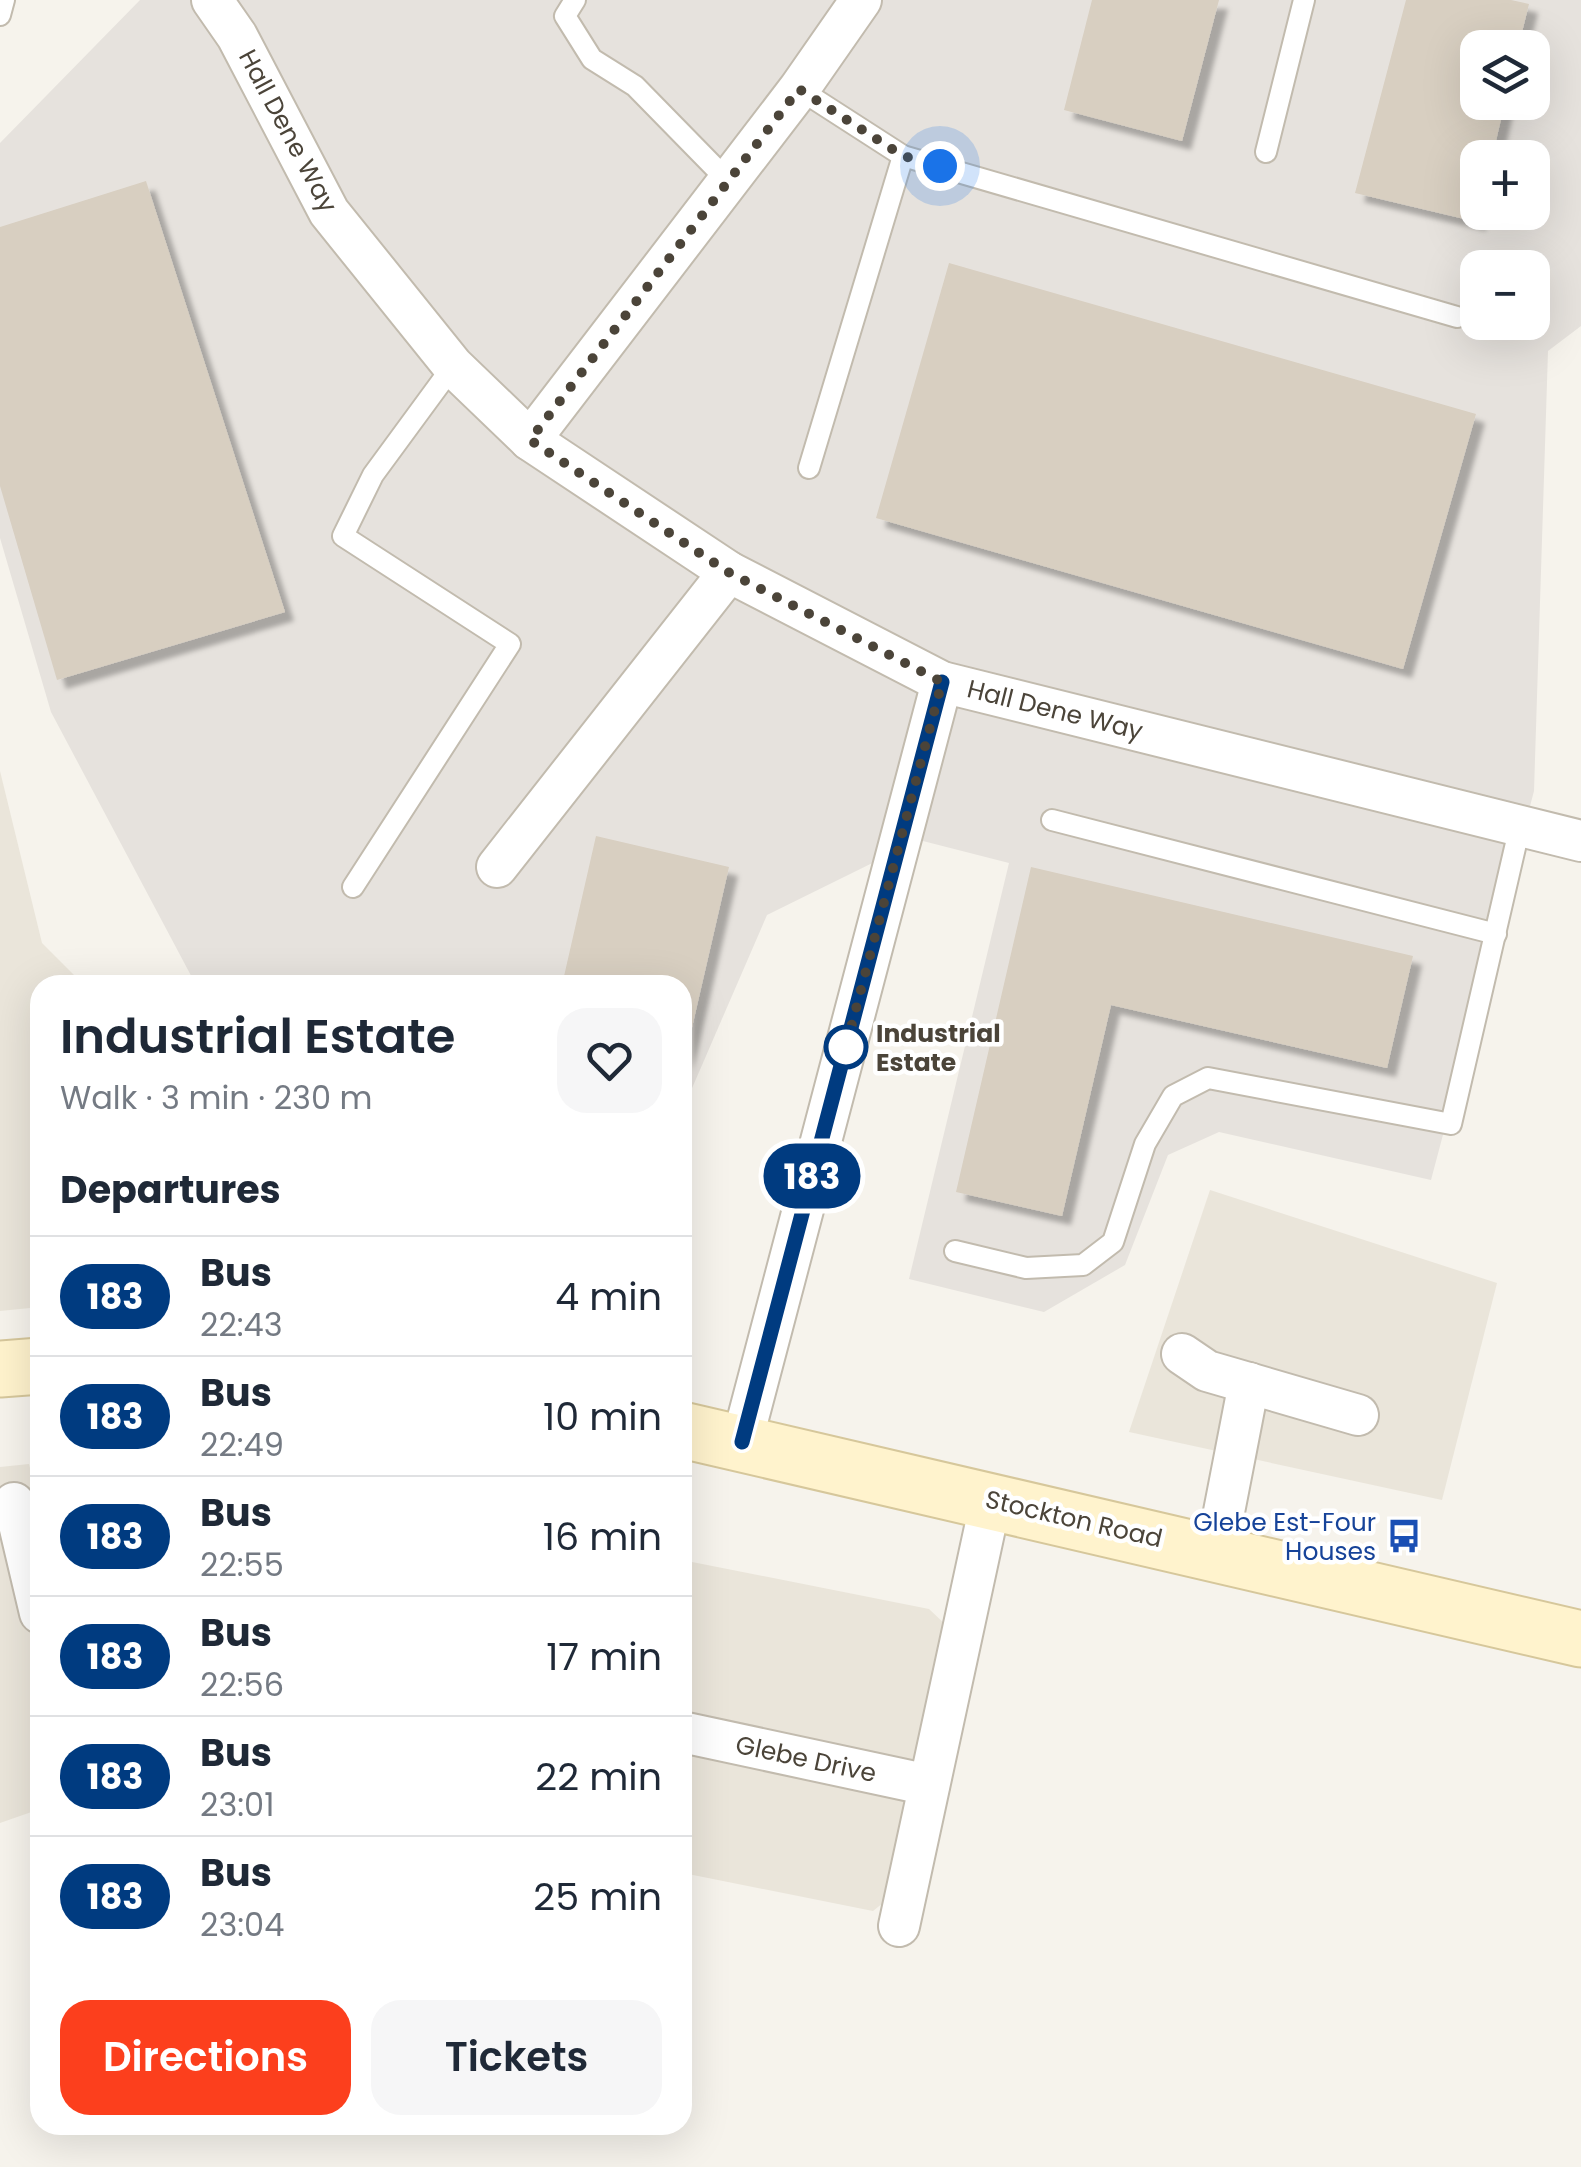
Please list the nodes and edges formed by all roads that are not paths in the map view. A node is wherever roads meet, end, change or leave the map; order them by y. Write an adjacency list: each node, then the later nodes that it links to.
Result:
1 (4, 0): 6 (lane)
2 (212, 0): 12 (street, Hall Dene Way)
3 (575, 0): 10 (lane)
4 (861, 0): 7 (street)
5 (1304, 0): 8 (lane)
6 (0, 16)
7 (799, 89): 9 (lane); 10 (street)
8 (1266, 152)
9 (903, 156): 11 (lane); 14 (lane)
10 (729, 182): 13 (street)
11 (1456, 316)
12 (453, 366): 13 (street, Hall Dene Way); 21 (lane)
13 (530, 440): 15 (street, Hall Dene Way)
14 (809, 468)
15 (728, 572): 16 (street, Hall Dene Way); 20 (street)
16 (942, 682): 18 (street, Hall Dene Way); 30 (street)
17 (1052, 820): 22 (lane)
18 (1520, 826): 19 (street, Hall Dene Way); 22 (lane)
19 (1581, 841)
20 (497, 867)
21 (354, 887)
22 (1496, 934): 23 (lane)
23 (955, 1251)
24 (1182, 1354): 27 (street)
25 (30, 1366): 26 (main road)
26 (0, 1368)
27 (1249, 1383): 28 (street); 33 (street)
28 (1358, 1415)
29 (692, 1432): 30 (main road, Stockton Road)
30 (742, 1442): 31 (main road, Stockton Road)
31 (991, 1500): 33 (main road, Stockton Road); 37 (street)
32 (14, 1503): 34 (street)
33 (1216, 1553): 35 (main road, Stockton Road)
34 (30, 1571)
35 (1581, 1639)
36 (692, 1734): 37 (street, Glebe Drive)
37 (929, 1785): 38 (street)
38 (899, 1926)

